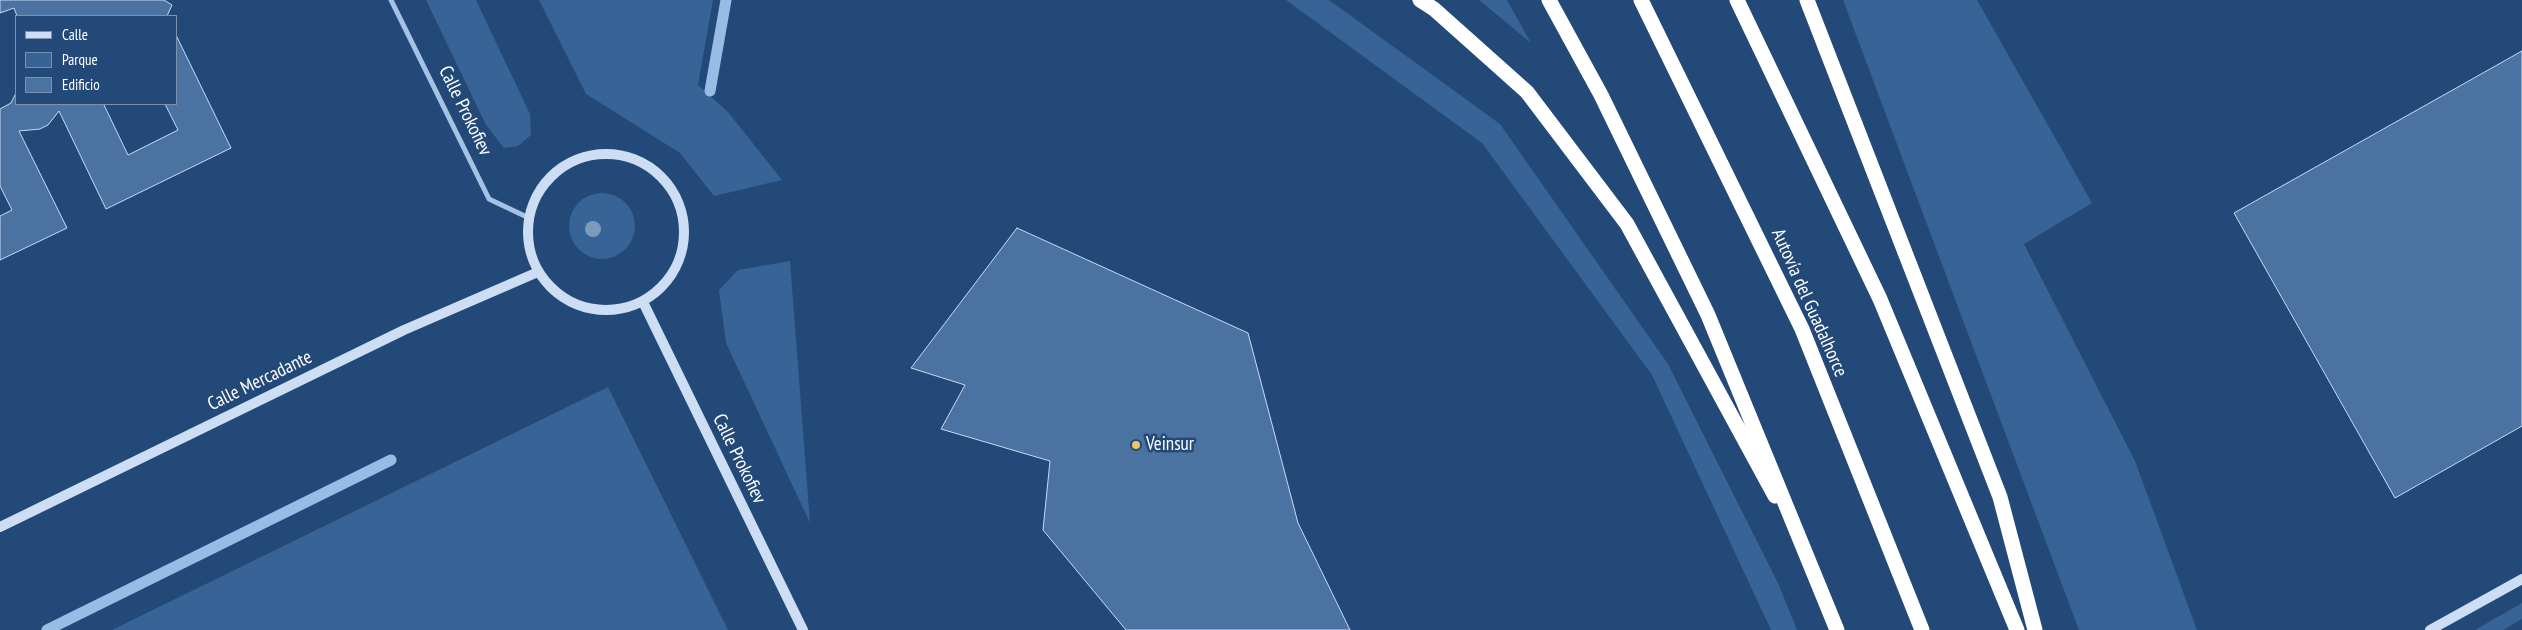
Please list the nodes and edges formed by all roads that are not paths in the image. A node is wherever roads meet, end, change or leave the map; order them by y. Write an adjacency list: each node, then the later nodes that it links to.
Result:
1 (391, 0): 7 (street, Calle Prokofiev)
2 (1420, 0): 11 (highway)
3 (1549, 0): 11 (highway)
4 (1641, 0): 15 (highway, Autovía del Guadalhorce)
5 (1738, 0): 16 (highway)
6 (1807, 0): 17 (highway)
7 (529, 218): 8 (street); 9 (street)
8 (538, 272): 9 (street); 10 (street, Calle Mercadante)
9 (643, 302): 13 (street, Calle Prokofiev)
10 (0, 527)
11 (1811, 562): 14 (highway)
12 (2522, 579): 18 (street)
13 (802, 630)
14 (1837, 630)
15 (1922, 630)
16 (2017, 630)
17 (2035, 630)
18 (2430, 630)

